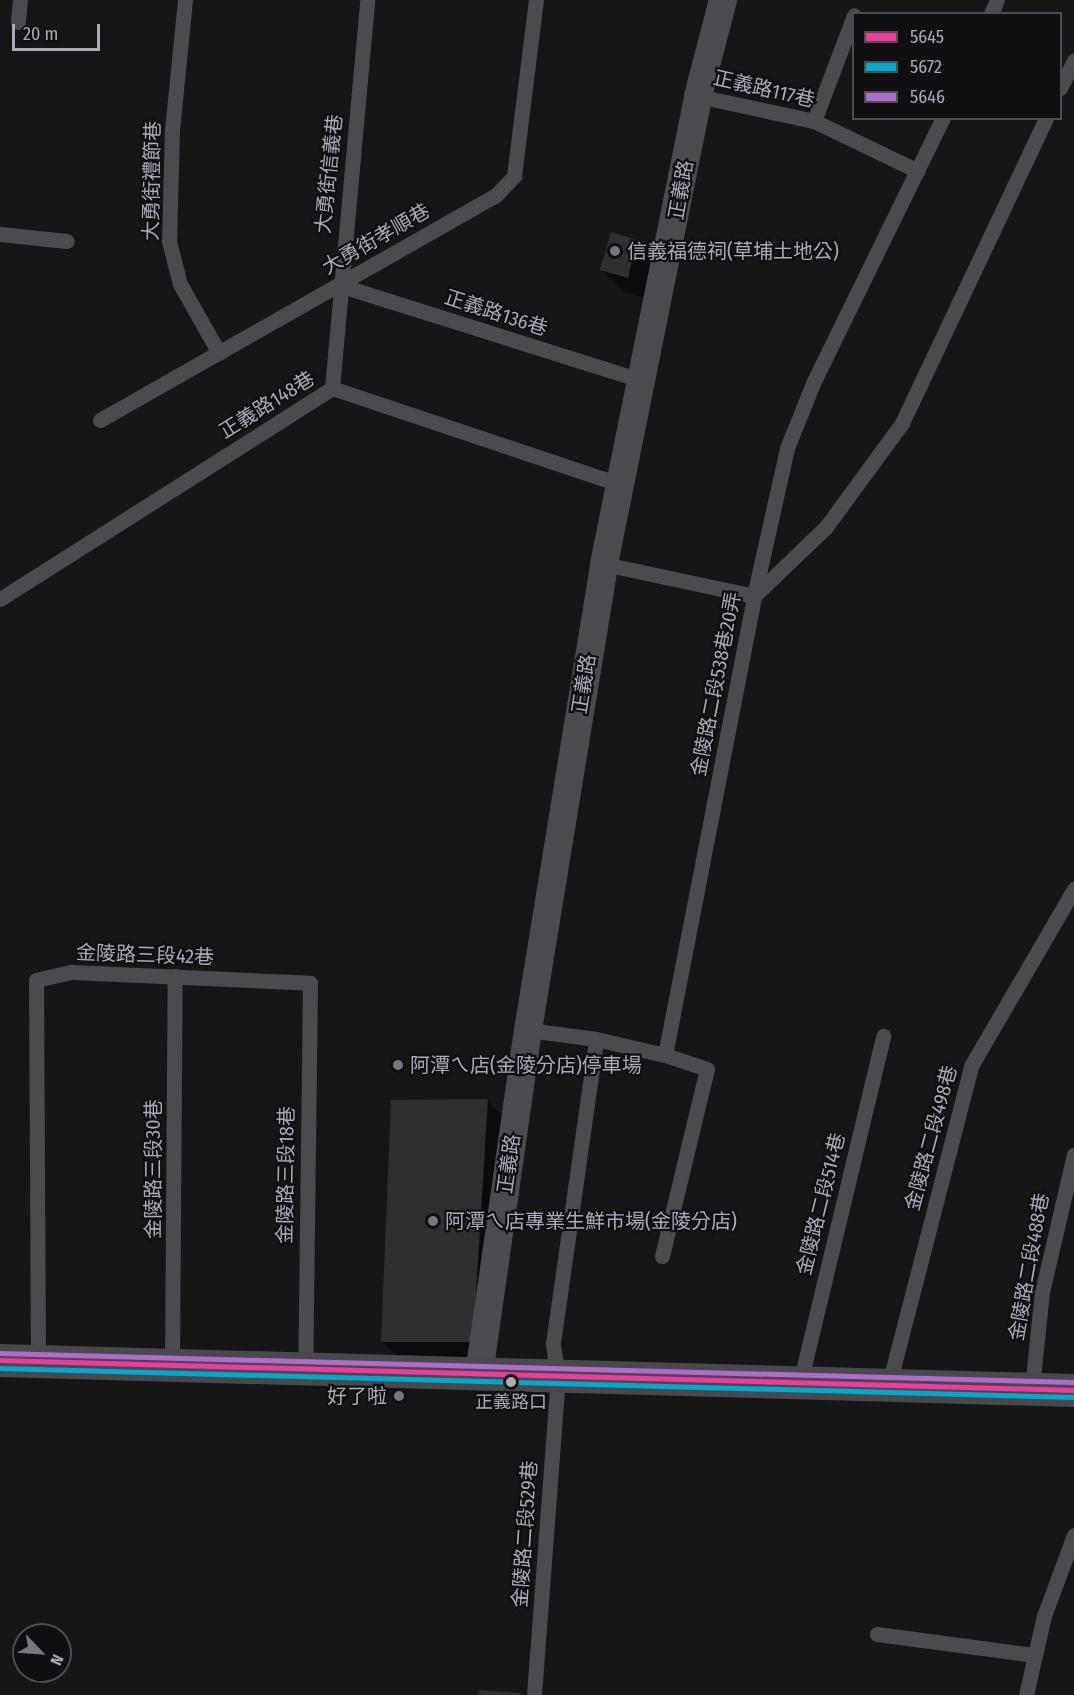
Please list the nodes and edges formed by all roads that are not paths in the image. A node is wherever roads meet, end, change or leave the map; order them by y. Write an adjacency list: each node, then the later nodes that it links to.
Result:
1 (20, 0): 7 (lane)
2 (185, 0): 18 (lane, 大勇街禮節巷)
3 (367, 0): 17 (lane, 大勇街信義巷)
4 (536, 0): 17 (lane, 大勇街孝順巷)
5 (723, 0): 10 (street, 正義路)
6 (852, 19): 13 (lane)
7 (18, 22)
8 (1074, 60): 9 (lane)
9 (1062, 84)
10 (698, 96): 13 (lane, 正義路117巷); 19 (street, 正義路)
11 (942, 120): 14 (lane, 金陵路二段538巷20弄)
12 (1045, 120): 24 (lane)
13 (814, 121): 14 (lane, 正義路117巷)
14 (918, 171): 24 (lane, 金陵路二段538巷20弄)
15 (0, 234): 16 (lane)
16 (67, 241)
17 (339, 285): 18 (lane, 大勇街孝順巷); 19 (lane, 正義路136巷); 20 (lane, 大勇街信義巷)
18 (219, 353): 21 (lane, 大勇街孝順巷)
19 (641, 380): 22 (street, 正義路)
20 (332, 388): 22 (lane, 正義路148巷); 25 (lane, 正義路148巷)
21 (100, 420)
22 (619, 484): 23 (street, 正義路)
23 (604, 564): 24 (lane); 29 (street, 正義路)
24 (754, 596): 32 (lane, 金陵路二段538巷20弄)
25 (0, 599)
26 (1074, 889): 42 (lane, 金陵路二段498巷)
27 (176, 976): 28 (lane, 金陵路三段42巷); 36 (lane, 金陵路三段42巷); 37 (lane, 金陵路三段30巷)
28 (310, 983): 38 (lane, 金陵路三段18巷)
29 (528, 1030): 31 (lane); 39 (street, 正義路)
30 (883, 1036): 41 (lane, 金陵路二段514巷)
31 (596, 1039): 32 (lane); 40 (lane, 金陵路二段529巷)
32 (665, 1055): 34 (lane)
33 (1074, 1155): 43 (lane, 金陵路二段488巷)
34 (662, 1256)
35 (0, 1360): 36 (main road)
36 (38, 1360): 37 (main road)
37 (172, 1362): 38 (main road)
38 (305, 1367): 39 (main road)
39 (479, 1374): 40 (main road)
40 (558, 1376): 41 (main road); 48 (lane, 金陵路二段529巷)
41 (800, 1383): 42 (main road)
42 (889, 1384): 43 (main road)
43 (1032, 1388): 44 (main road)
44 (1074, 1390)
45 (1074, 1535): 47 (lane)
46 (877, 1634): 47 (lane)
47 (1035, 1655): 49 (lane)
48 (534, 1695)
49 (1026, 1695)

